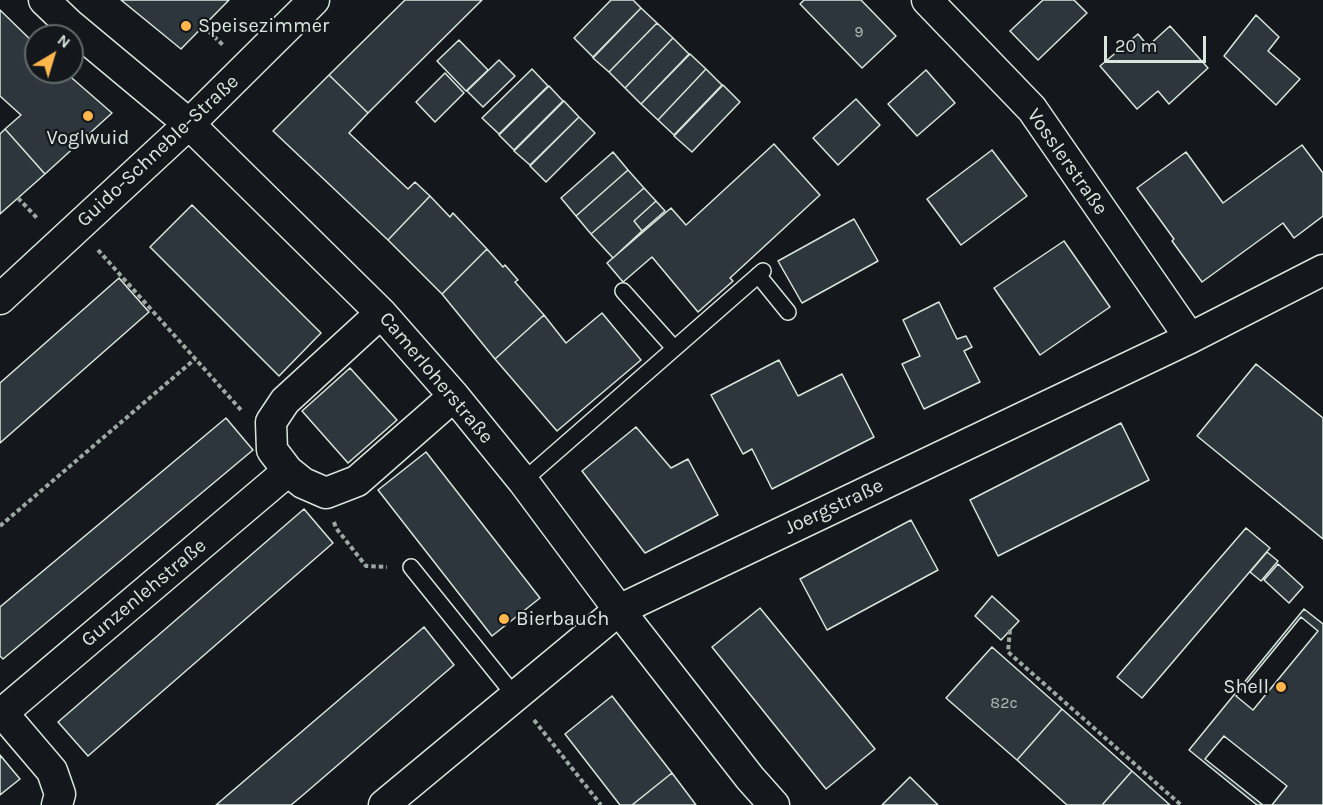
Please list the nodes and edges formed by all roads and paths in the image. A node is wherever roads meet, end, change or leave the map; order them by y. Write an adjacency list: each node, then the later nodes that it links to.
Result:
1 (44, 0): 4 (street, Camerloherstraße)
2 (314, 0): 4 (street, Guido-Schneble-Straße)
3 (927, 0): 11 (street, Vosslerstraße)
4 (189, 124): 5 (street, Guido-Schneble-Straße); 10 (street, Camerloherstraße)
5 (77, 227): 8 (street, Guido-Schneble-Straße); 13 (path)
6 (1323, 270): 11 (street, Joergstraße)
7 (623, 291): 12 (lane)
8 (0, 299)
9 (788, 312): 12 (lane)
10 (381, 313): 14 (street, Camerloherstraße); 15 (street)
11 (1191, 338): 21 (street, Joergstraße)
12 (674, 348): 17 (lane)
13 (195, 359): 15 (path); 19 (path)
14 (454, 396): 17 (street, Camerloherstraße); 18 (street)
15 (271, 422): 16 (street)
16 (288, 471): 18 (street); 24 (street, Gunzenlehstraße)
17 (523, 482): 21 (street, Camerloherstraße)
18 (326, 492): 20 (path)
19 (0, 526)
20 (411, 567): 23 (lane)
21 (619, 610): 23 (street, Joergstraße); 28 (street, Camerloherstraße)
22 (1010, 630): 29 (path)
23 (515, 696): 26 (street, Joergstraße); 27 (path)
24 (1, 713): 25 (street)
25 (57, 805)
26 (384, 805)
27 (601, 805)
28 (774, 805)
29 (1181, 805)

